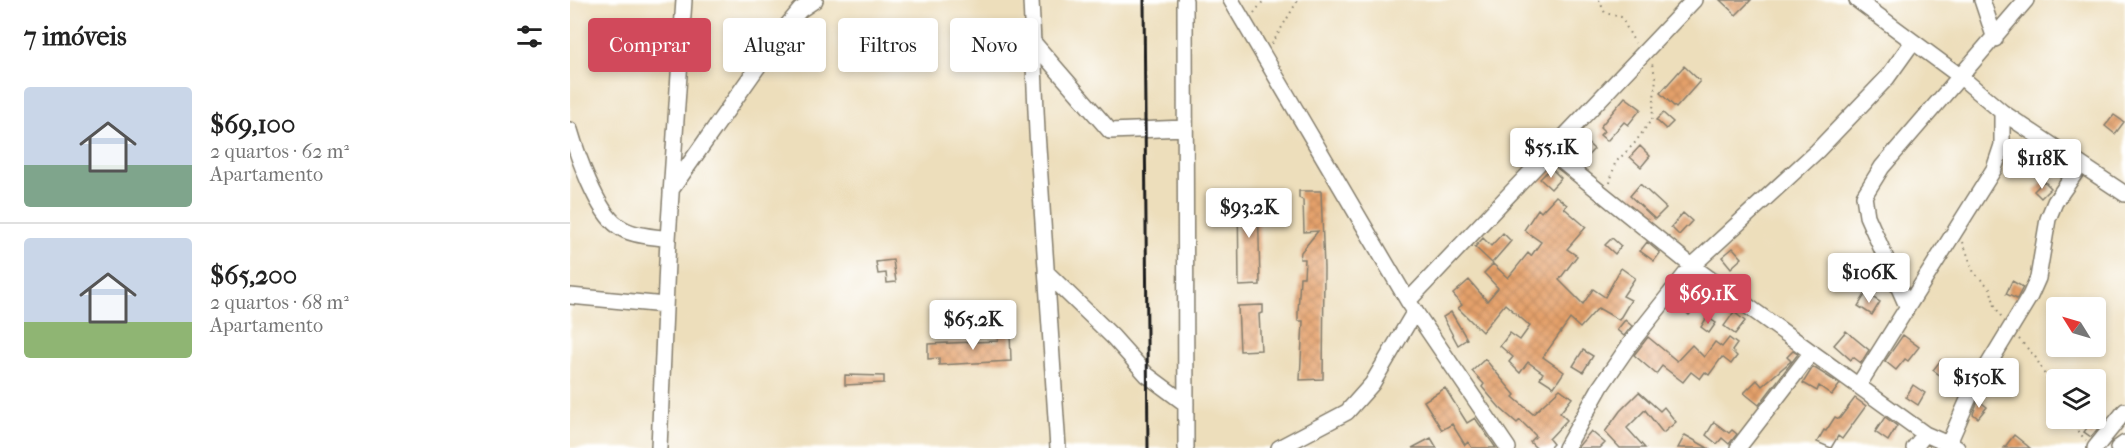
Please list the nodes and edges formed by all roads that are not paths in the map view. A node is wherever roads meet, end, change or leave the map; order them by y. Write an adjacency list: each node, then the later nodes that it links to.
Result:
1 (684, 0): 21 (street)
2 (815, 0): 21 (street)
3 (1031, 0): 10 (street)
4 (1185, 0): 17 (street)
5 (1231, 0): 28 (street)
6 (1694, 0): 19 (street)
7 (1857, 0): 12 (street)
8 (1982, 0): 11 (street)
9 (2026, 0): 11 (street)
10 (1032, 18)
11 (1995, 39): 15 (street)
12 (1912, 43): 15 (street); 24 (street)
13 (1038, 48): 17 (street)
14 (1035, 72): 25 (street)
15 (1961, 77): 16 (street); 29 (street)
16 (2002, 112): 20 (street); 29 (street)
17 (1185, 128): 32 (street)
18 (570, 130): 23 (street)
19 (1549, 151): 24 (street); 28 (street)
20 (2080, 166): 22 (street); 37 (street)
21 (671, 190): 23 (street)
22 (2125, 194)
23 (668, 239): 27 (street)
24 (1692, 266): 30 (street); 43 (street)
25 (1046, 272): 32 (street); 39 (street)
26 (570, 296): 27 (street)
27 (665, 305): 38 (street)
28 (1411, 306): 41 (street); 42 (street)
29 (1907, 306): 31 (street)
30 (1812, 352): 31 (street); 44 (street)
31 (1858, 386): 34 (street)
32 (1186, 404): 40 (street)
33 (2125, 411): 36 (street)
34 (1925, 434): 37 (street); 45 (street)
35 (2125, 443): 46 (street)
36 (2091, 445)
37 (1953, 446)
38 (659, 448)
39 (1058, 448)
40 (1186, 448)
41 (1279, 448)
42 (1508, 448)
43 (1566, 448)
44 (1738, 448)
45 (1914, 448)
46 (2118, 448)

